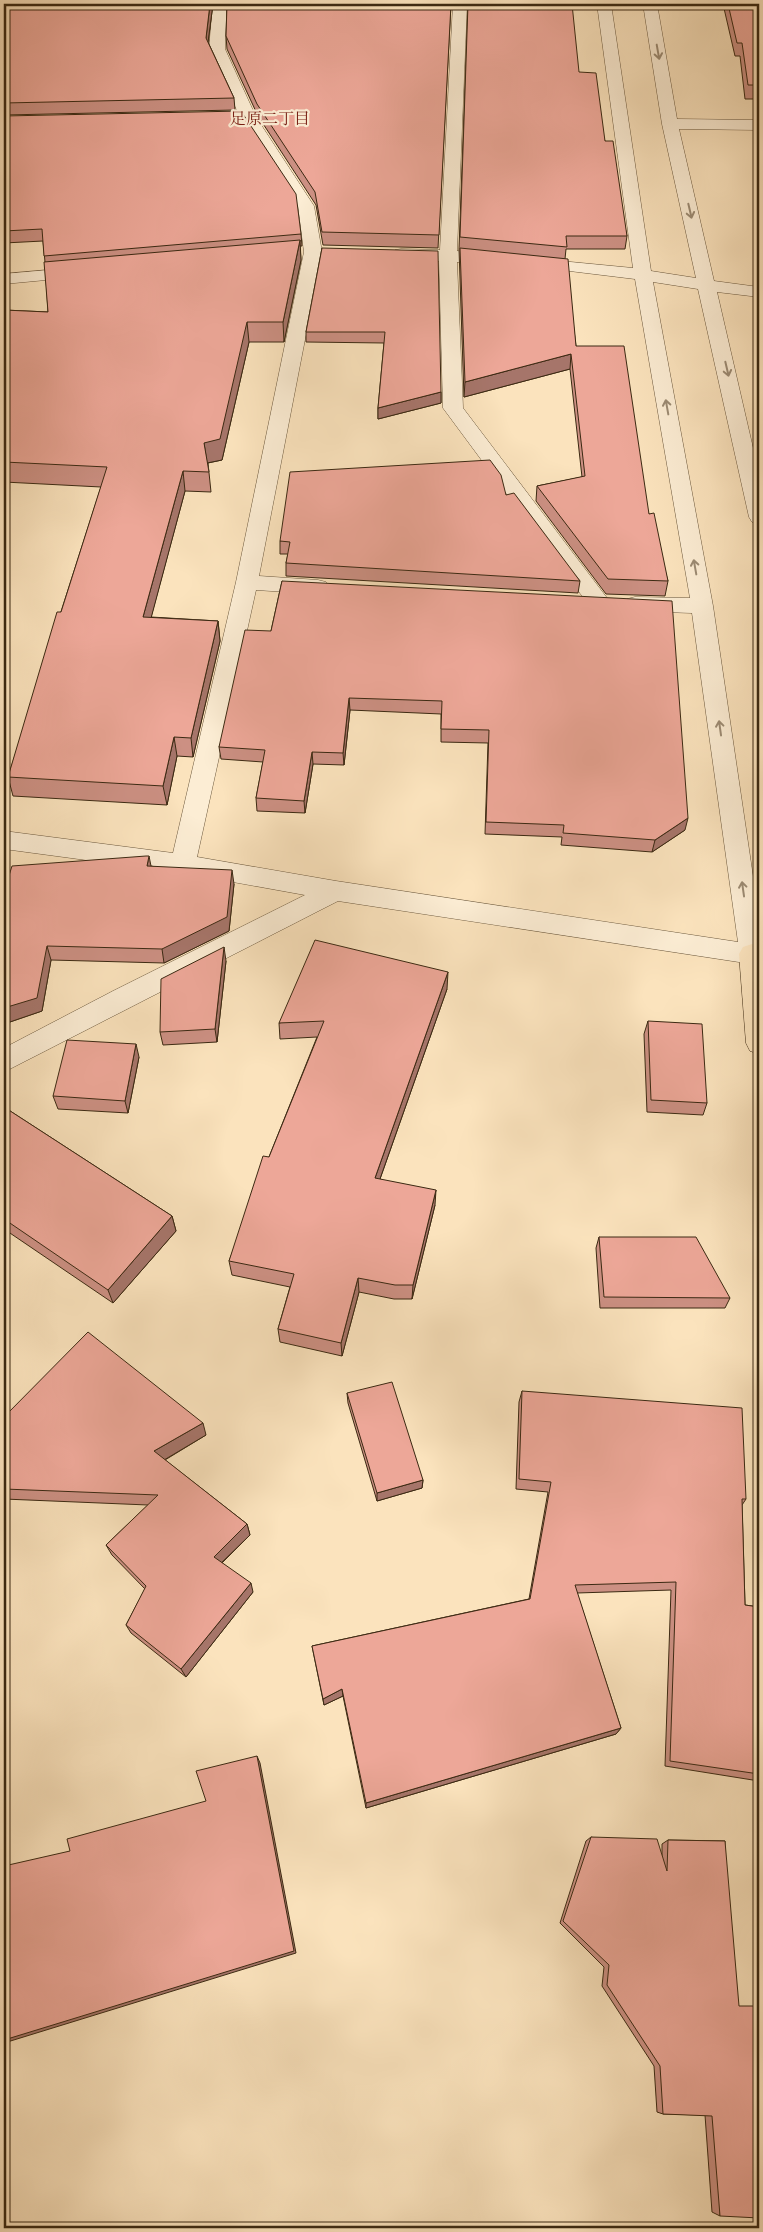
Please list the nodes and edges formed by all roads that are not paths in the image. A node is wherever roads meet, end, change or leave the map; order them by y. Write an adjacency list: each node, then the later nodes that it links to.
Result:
1 (220, 4): 6 (street)
2 (460, 4): 12 (street)
3 (604, 4): 14 (street)
4 (650, 4): 7 (street, one-way to 7)
5 (228, 117): 6 (street)
6 (248, 117): 9 (street)
7 (670, 124): 8 (street); 16 (street, one-way to 16)
8 (759, 125)
9 (323, 252): 10 (street); 19 (street)
10 (294, 254)
11 (381, 254): 12 (street)
12 (448, 256): 14 (street); 22 (street)
13 (100, 271): 15 (street)
14 (644, 275): 16 (street); 23 (street, one-way to 14)
15 (4, 279)
16 (708, 287): 17 (street); 18 (street, one-way to 18)
17 (759, 292)
18 (759, 516)
19 (247, 582): 20 (street); 25 (street)
20 (335, 588)
21 (570, 601): 22 (street)
22 (599, 603): 23 (street)
23 (702, 606): 27 (street, one-way to 23)
24 (4, 840): 25 (street)
25 (183, 864): 26 (street)
26 (336, 891): 27 (street); 29 (street)
27 (756, 955): 28 (main road)
28 (759, 1042)
29 (4, 1061)

